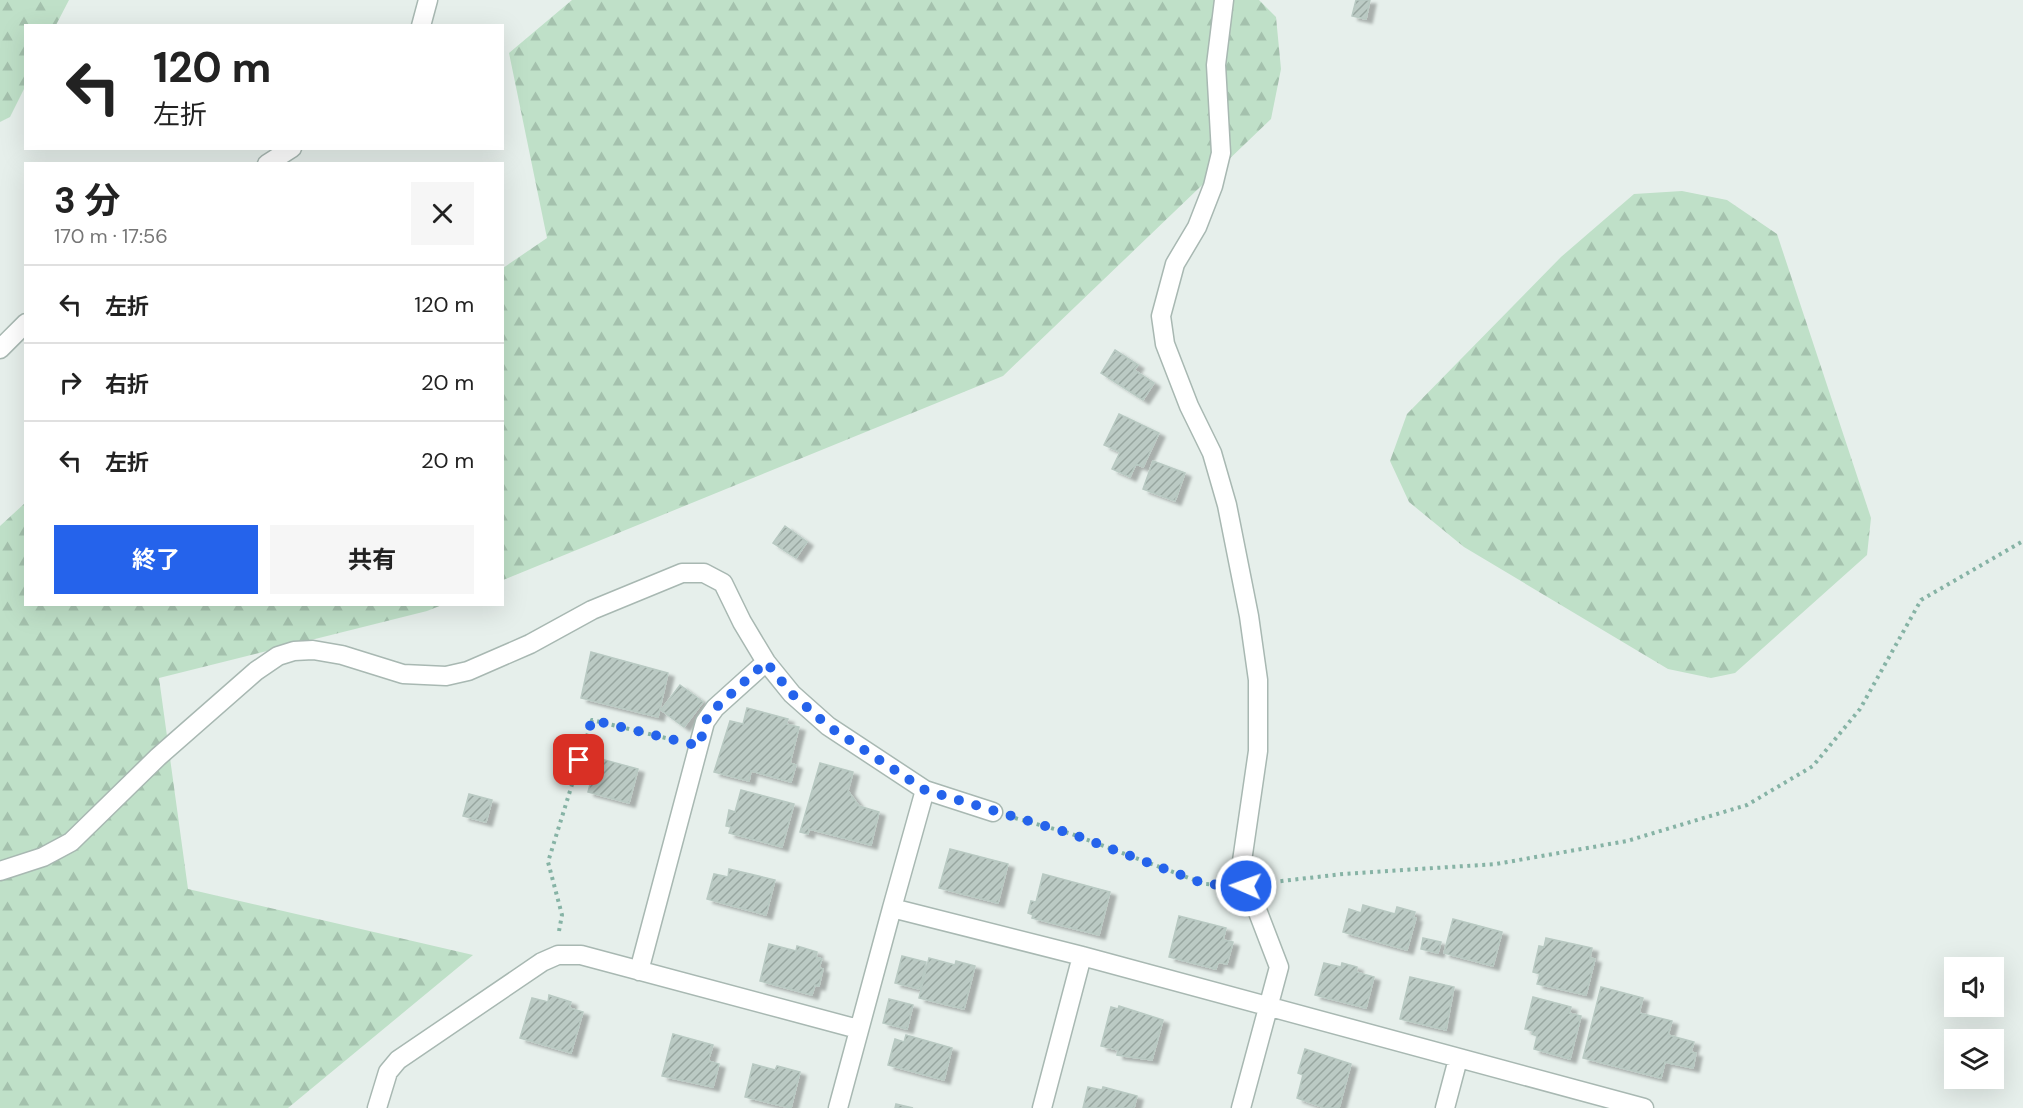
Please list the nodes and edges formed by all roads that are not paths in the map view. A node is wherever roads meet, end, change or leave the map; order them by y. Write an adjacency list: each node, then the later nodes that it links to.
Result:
1 (428, 0): 3 (street)
2 (1224, 0): 15 (street)
3 (422, 24)
4 (289, 150): 5 (street)
5 (270, 162)
6 (24, 325): 7 (street)
7 (0, 349)
8 (766, 662): 9 (street); 11 (street); 14 (street)
9 (925, 790): 10 (street); 12 (street)
10 (993, 812)
11 (0, 871)
12 (892, 908): 13 (street); 16 (street)
13 (1082, 956): 15 (street); 20 (street)
14 (639, 971): 16 (street); 18 (street)
15 (1268, 1006): 17 (street); 21 (street)
16 (858, 1029): 19 (street)
17 (1458, 1059): 22 (street); 23 (street)
18 (377, 1108)
19 (838, 1108)
20 (1042, 1108)
21 (1241, 1108)
22 (1445, 1108)
23 (1644, 1108)

